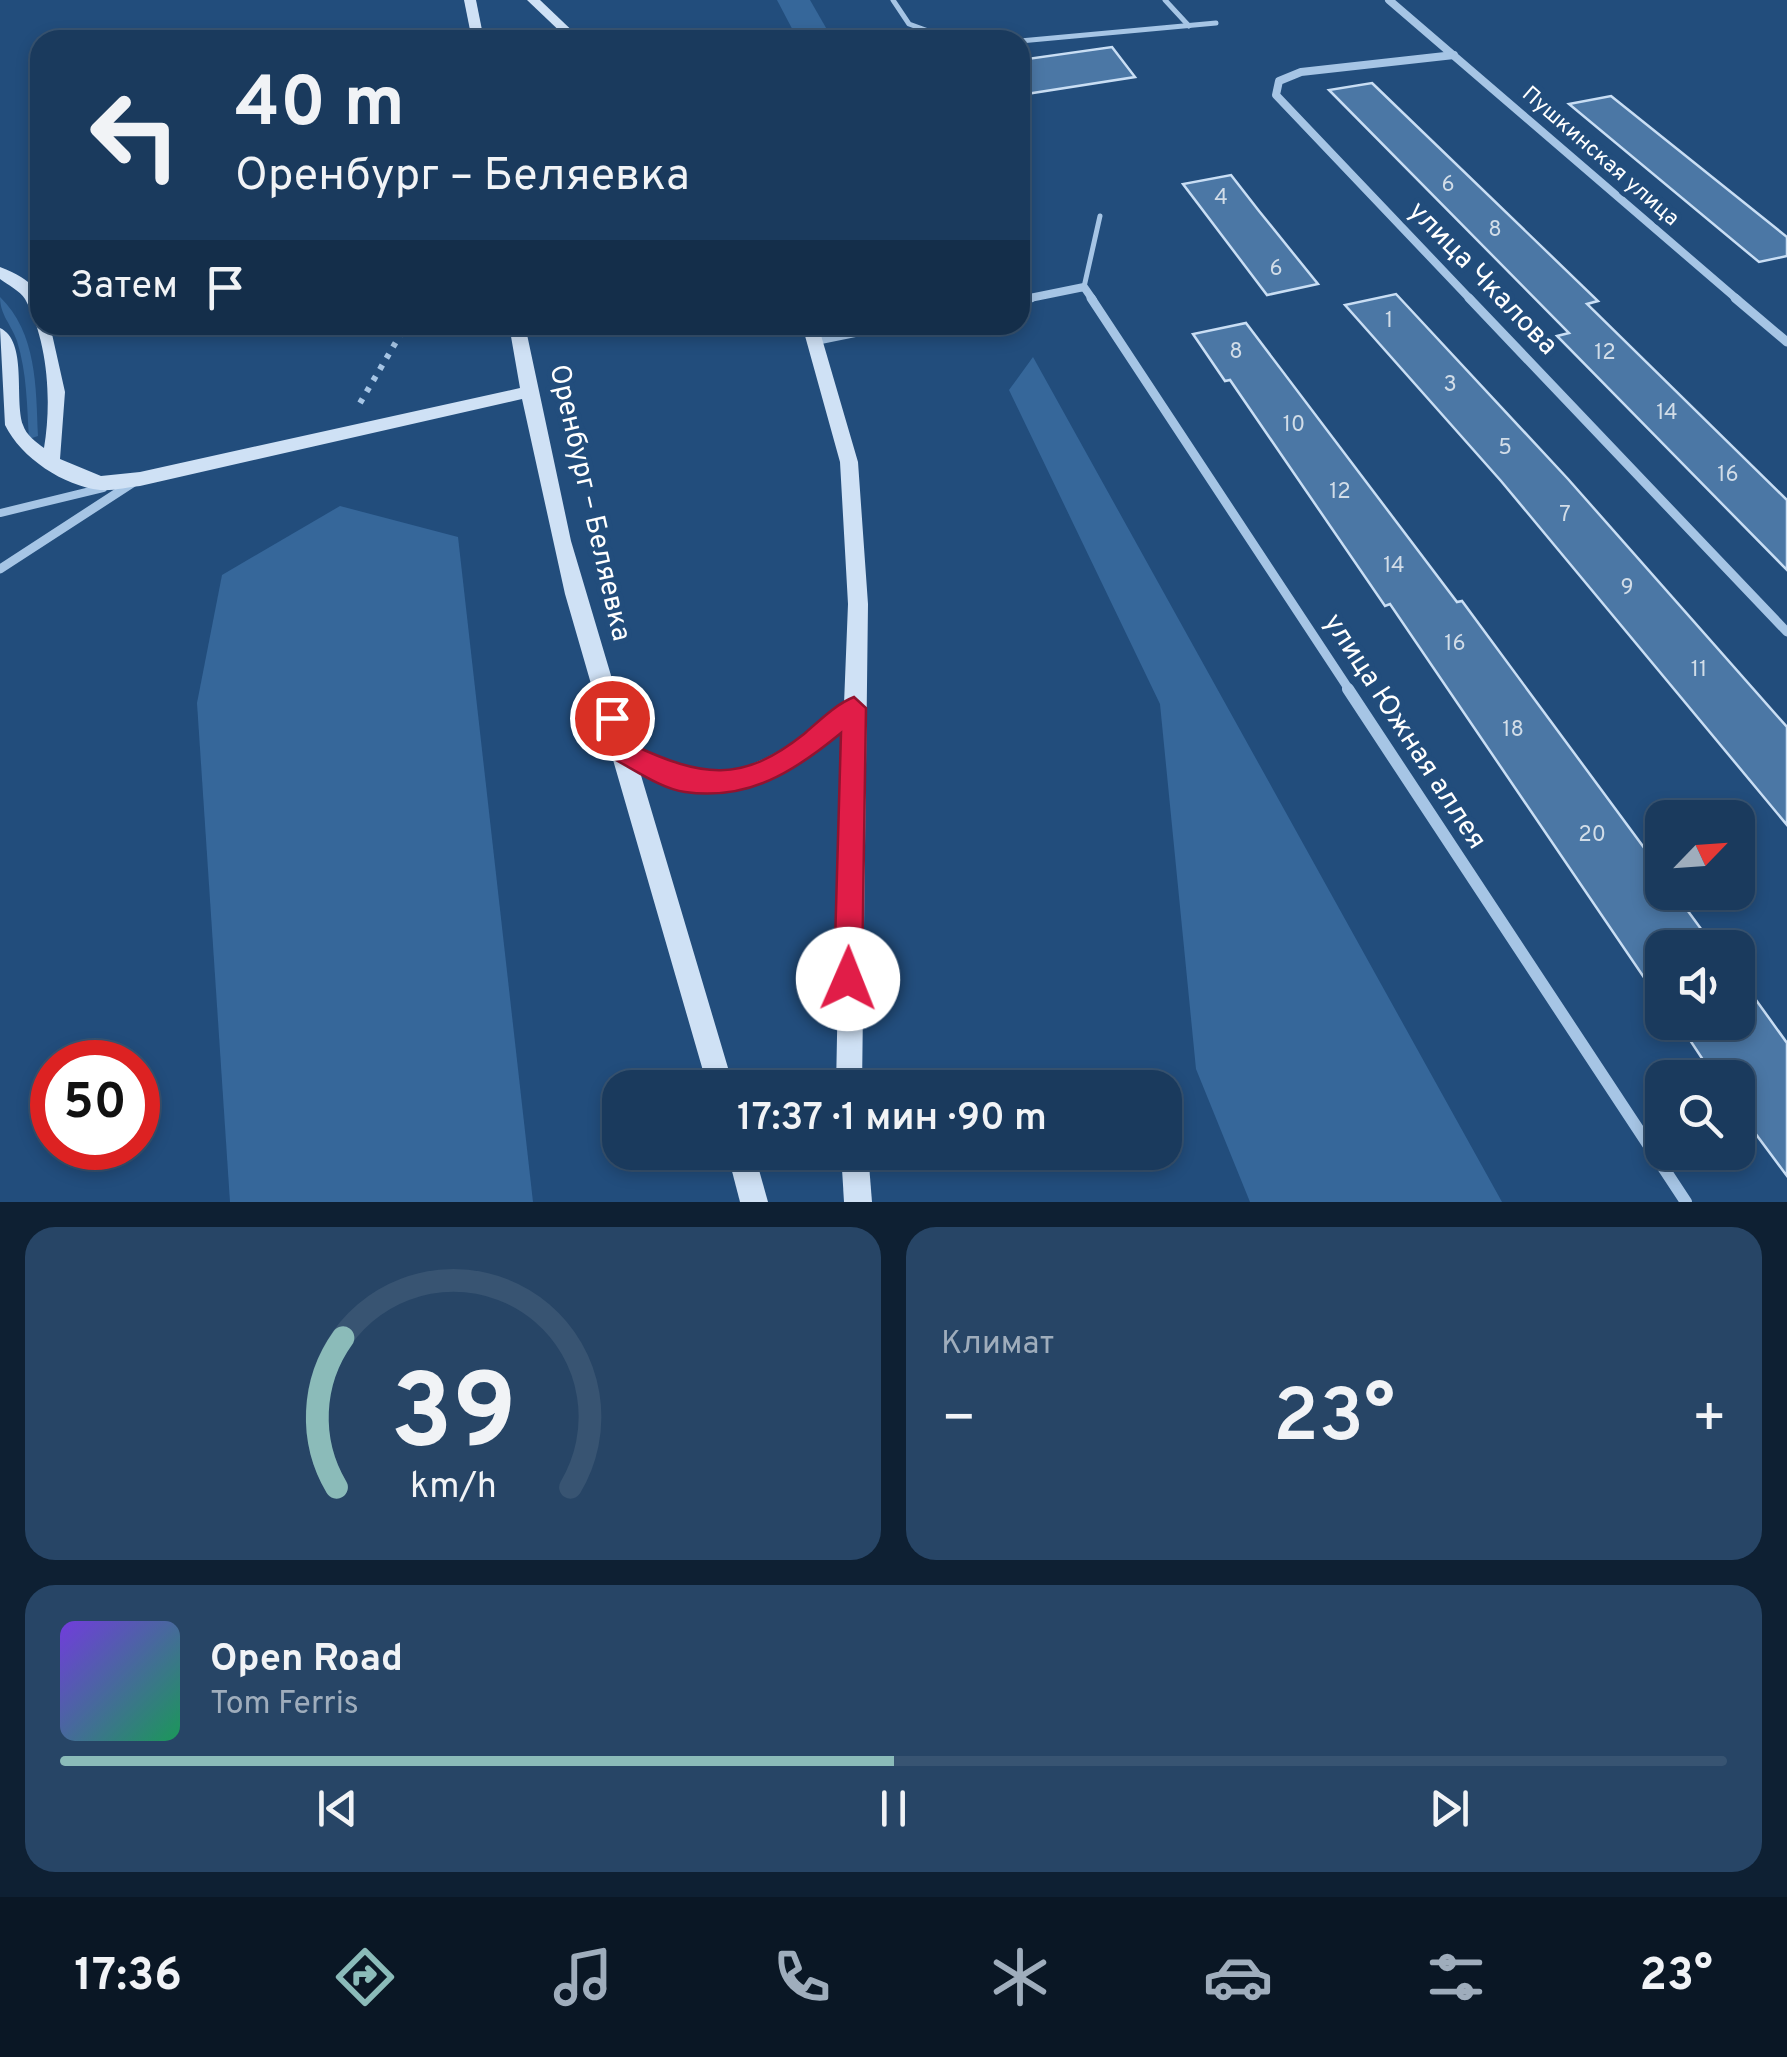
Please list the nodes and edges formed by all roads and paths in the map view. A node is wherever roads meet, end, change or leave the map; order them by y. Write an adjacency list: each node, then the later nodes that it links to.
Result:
1 (470, 0): 8 (main road)
2 (533, 0): 9 (main road)
3 (893, 0): 10 (lane)
4 (1166, 0): 7 (lane)
5 (1389, 0): 12 (street, Пушкинская улица)
6 (1216, 24): 7 (lane)
7 (1189, 26): 11 (lane)
8 (476, 30)
9 (565, 30)
10 (925, 30)
11 (1030, 40)
12 (1454, 55): 23 (street, Пушкинская улица); 31 (street, улица Чкалова)
13 (1100, 216): 15 (lane)
14 (0, 272): 16 (main road)
15 (1084, 287): 17 (street); 40 (street, улица Южная аллея)
16 (30, 292)
17 (1030, 298)
18 (0, 333): 24 (main road)
19 (45, 335): 27 (main road)
20 (403, 335): 26 (path)
21 (519, 335): 25 (main road, Оренбург – Беляевка)
22 (815, 335): 32 (main road)
23 (1787, 342)
24 (5, 362): 27 (main road)
25 (528, 392): 26 (main road); 33 (main road, Оренбург – Беляевка)
26 (339, 433): 28 (main road)
27 (51, 460): 28 (main road)
28 (140, 479): 29 (lane); 30 (street)
29 (0, 513)
30 (0, 569)
31 (1787, 632)
32 (854, 708): 33 (main road); 35 (main road)
33 (622, 752): 34 (main road, Оренбург – Беляевка)
34 (715, 1070)
35 (849, 1070)
36 (745, 1170): 38 (main road)
37 (855, 1170): 39 (main road)
38 (754, 1202)
39 (858, 1202)
40 (1686, 1202)

